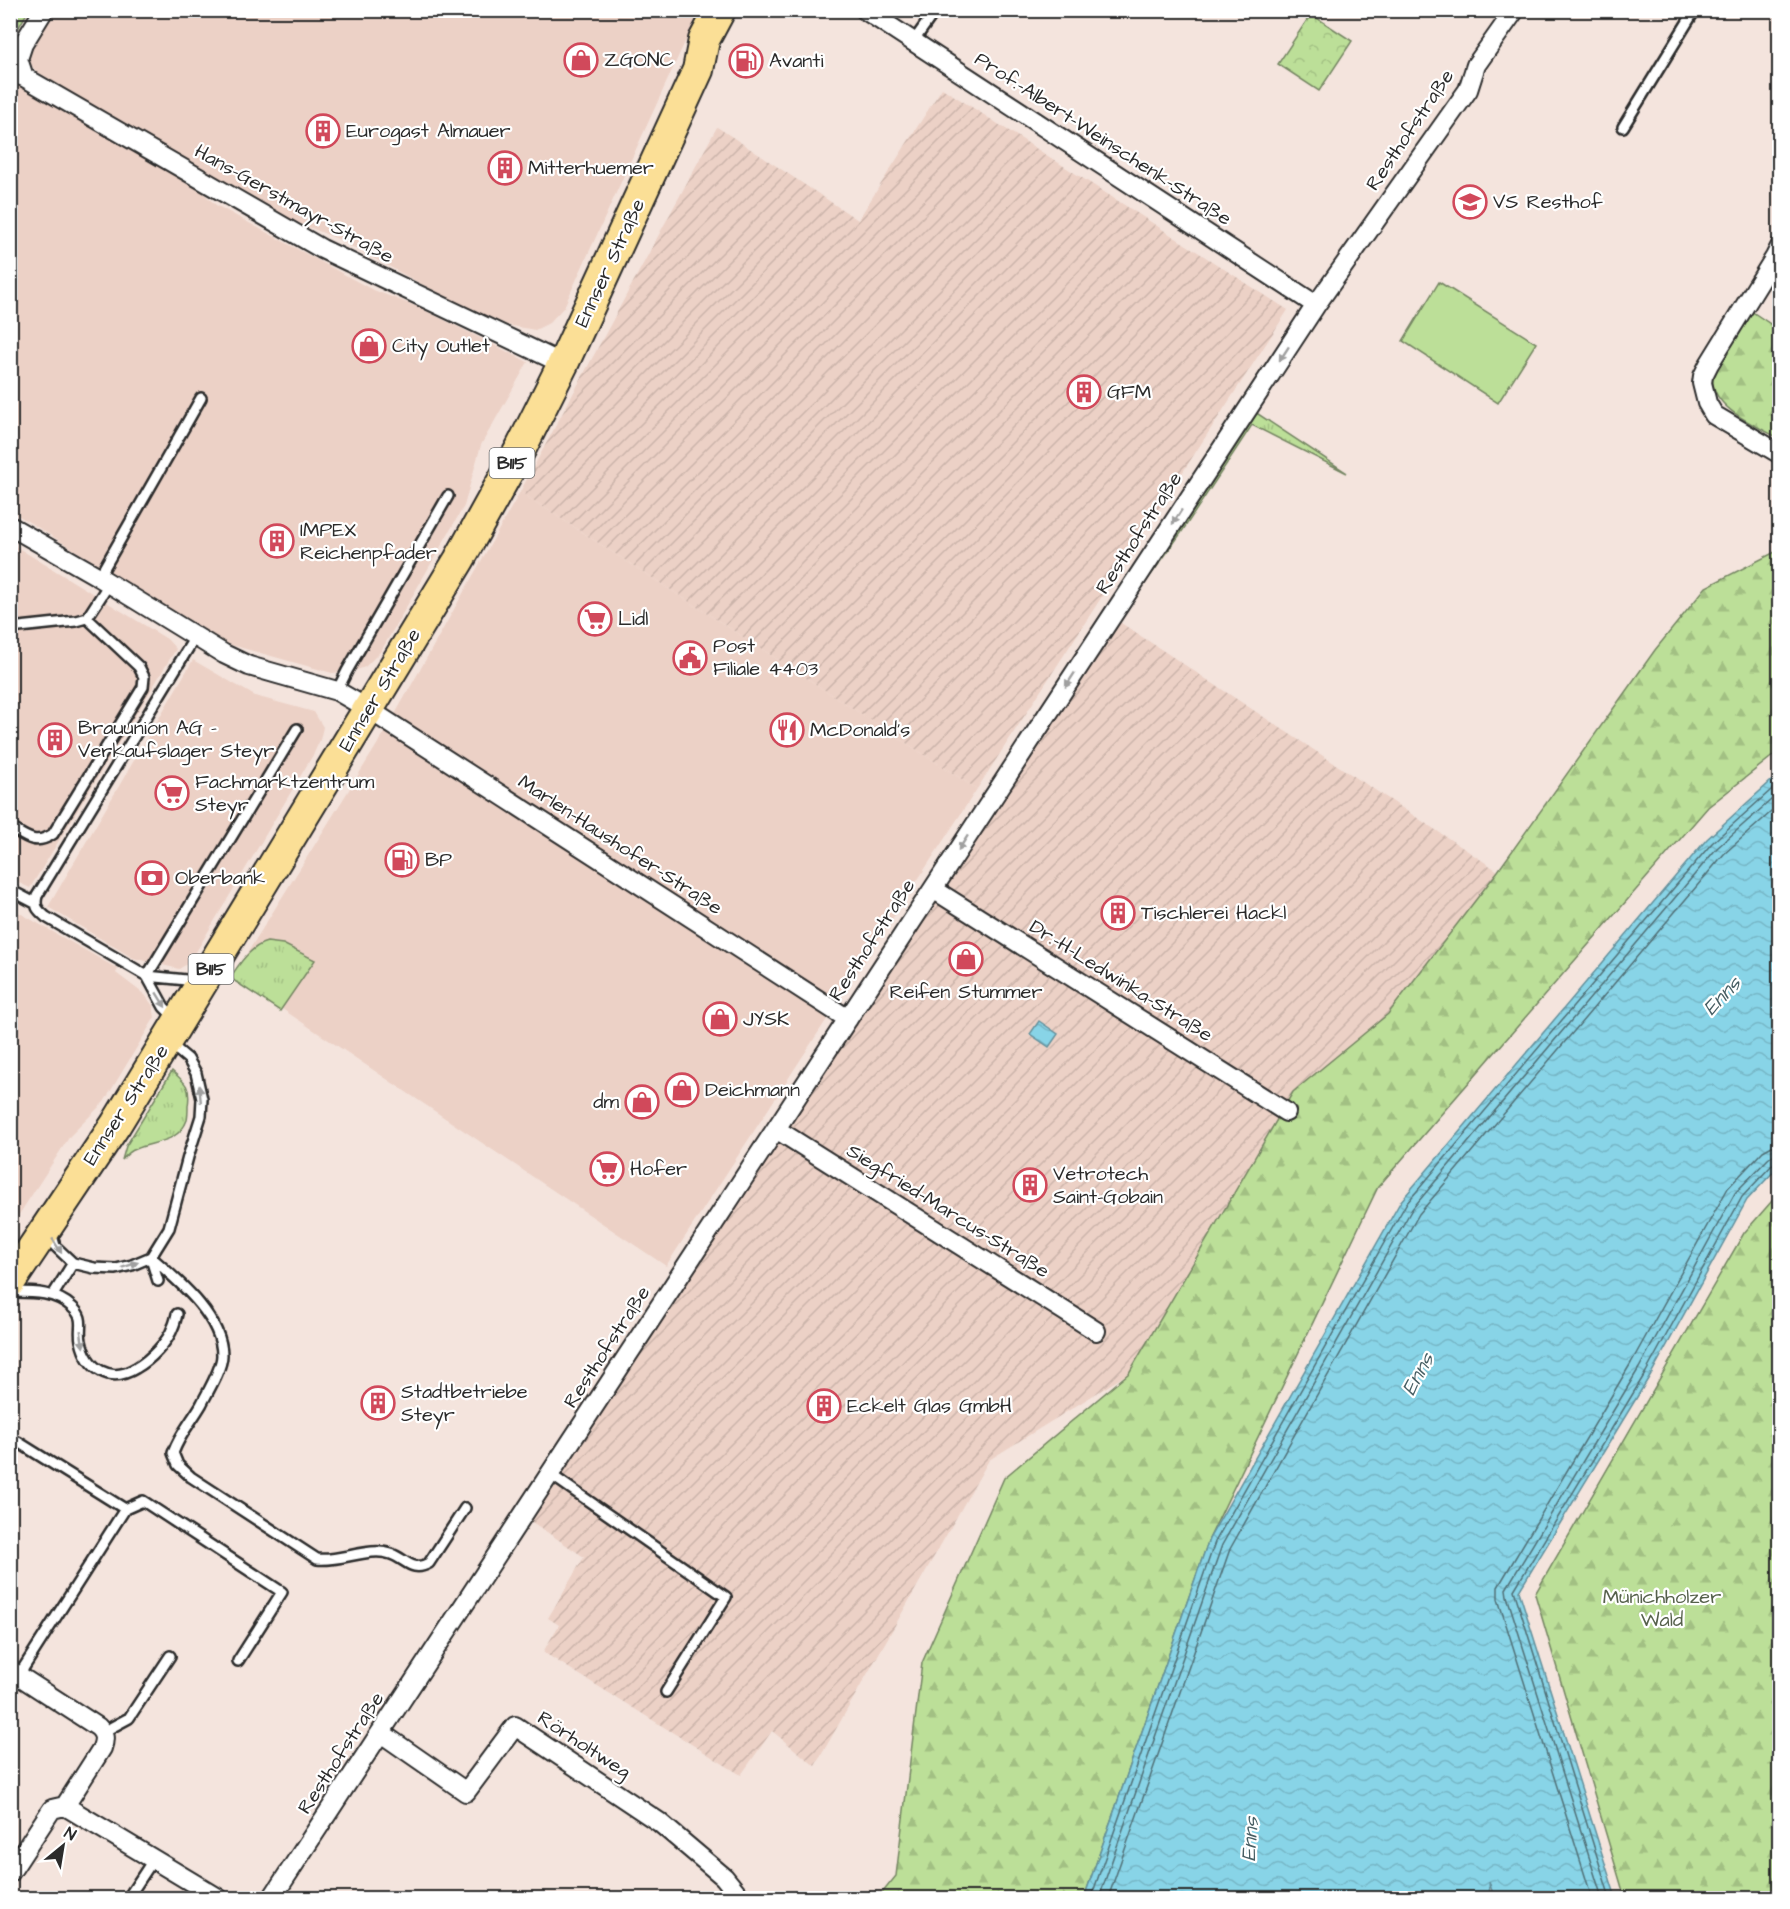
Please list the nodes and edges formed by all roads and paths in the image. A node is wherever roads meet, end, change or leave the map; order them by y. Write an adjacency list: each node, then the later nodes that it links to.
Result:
1 (44, 10): 10 (street)
2 (720, 10): 9 (main road, Ennser Straße / B115)
3 (742, 10): 9 (main road, Ennser Straße / B115)
4 (865, 10): 8 (street, Prof.-Albert-Weinschenk-Straße)
5 (1515, 10): 13 (street, Resthofstraße)
6 (1695, 10): 11 (lane)
7 (935, 11): 8 (lane)
8 (913, 42): 13 (street, Prof.-Albert-Weinschenk-Straße)
9 (698, 70): 14 (main road, Ennser Straße / B115)
10 (17, 75): 14 (street, Hans-Gerstmayr-Straße)
11 (1623, 127)
12 (1779, 247): 16 (street)
13 (1316, 305): 27 (street, Resthofstraße, one-way to 27)
14 (563, 364): 24 (main road, Ennser Straße / B115)
15 (201, 398): 19 (lane)
16 (1779, 454)
17 (448, 496): 23 (lane)
18 (10, 526): 19 (street, Marlen-Haushofer-Straße)
19 (104, 581): 20 (lane); 22 (street, Marlen-Haushofer-Straße)
20 (87, 618): 21 (lane); 26 (lane)
21 (10, 628)
22 (195, 637): 23 (street, Marlen-Haushofer-Straße); 29 (lane)
23 (337, 691): 24 (street, Marlen-Haushofer-Straße)
24 (368, 709): 31 (main road, Ennser Straße / B115); 32 (street, Marlen-Haushofer-Straße)
25 (297, 729): 30 (lane)
26 (10, 827)
27 (933, 889): 32 (street, Resthofstraße); 34 (street, Dr.-H-Ledwinka-Straße)
28 (10, 890): 29 (lane)
29 (35, 903): 30 (lane)
30 (147, 976): 31 (lane); 33 (lane, one-way to 33)
31 (203, 982): 33 (main road, Ennser Straße / B115)
32 (848, 1019): 35 (street, Resthofstraße)
33 (173, 1032): 36 (main road, Ennser Straße / B115); 37 (lane, one-way to 33)
34 (1286, 1112)
35 (776, 1129): 44 (street, Siegfried-Marcus-Straße); 46 (street, Resthofstraße)
36 (35, 1237): 38 (lane, one-way to 38); 40 (main road, Ennser Straße / B115)
37 (150, 1257): 38 (lane, one-way to 37); 39 (lane); 47 (lane)
38 (73, 1263): 42 (lane)
39 (158, 1281)
40 (10, 1282)
41 (10, 1292): 42 (lane)
42 (53, 1295): 43 (lane, one-way to 43)
43 (177, 1314)
44 (1096, 1331)
45 (10, 1443): 48 (lane)
46 (550, 1473): 52 (lane); 54 (street, Resthofstraße)
47 (465, 1508)
48 (124, 1509): 50 (lane); 51 (lane)
49 (170, 1656): 53 (lane)
50 (238, 1661)
51 (15, 1673): 53 (street)
52 (666, 1692)
53 (103, 1732): 55 (street)
54 (381, 1733): 60 (street, Resthofstraße); 61 (street, Rörholtweg)
55 (65, 1806): 56 (street); 57 (street)
56 (153, 1860): 58 (lane); 59 (street)
57 (10, 1873)
58 (128, 1899)
59 (218, 1899)
60 (272, 1899)
61 (741, 1899)

